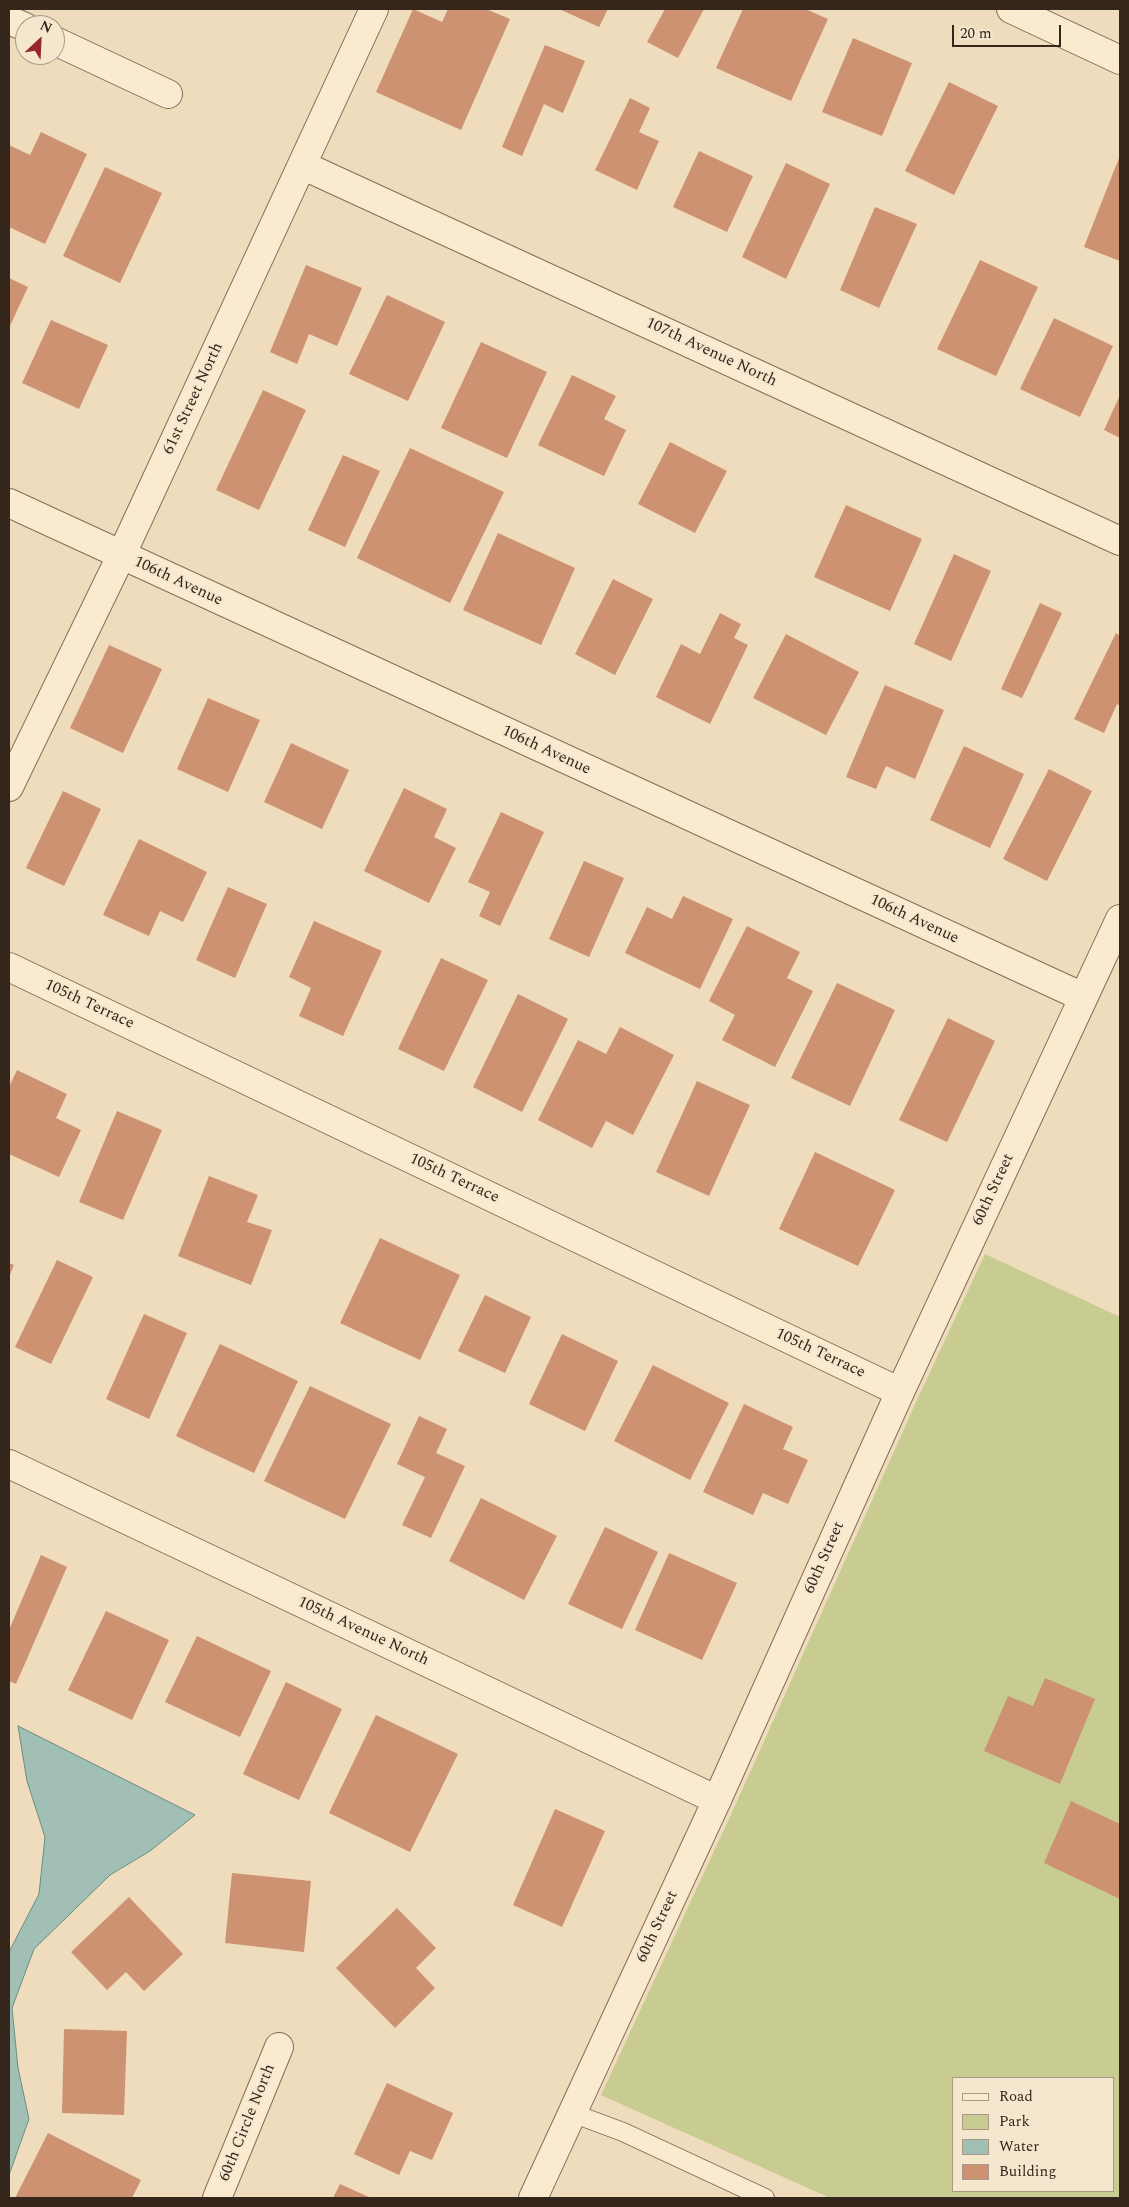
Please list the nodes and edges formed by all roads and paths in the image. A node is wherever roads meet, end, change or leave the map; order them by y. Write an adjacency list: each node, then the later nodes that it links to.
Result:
1 (374, 9): 6 (street, 61st Street North)
2 (1011, 9): 4 (street)
3 (65, 46): 5 (street)
4 (1120, 60)
5 (168, 94)
6 (302, 165): 8 (street, 107th Avenue North); 9 (street, 61st Street North)
7 (9, 503): 9 (street, 106th Avenue)
8 (1120, 541)
9 (121, 556): 10 (street, 61st Street North); 13 (street, 106th Avenue)
10 (9, 787)
11 (1120, 919): 13 (street, 60th Street)
12 (9, 967): 14 (street, 105th Terrace)
13 (1083, 998): 14 (street, 60th Street)
14 (900, 1392): 16 (street, 60th Street)
15 (9, 1464): 16 (street, 105th Avenue North)
16 (717, 1800): 18 (street, 60th Street)
17 (279, 2048): 19 (street, 60th Circle North)
18 (572, 2113): 20 (street, 60th Street); 21 (lane)
19 (218, 2198)
20 (533, 2198)
21 (765, 2198)

